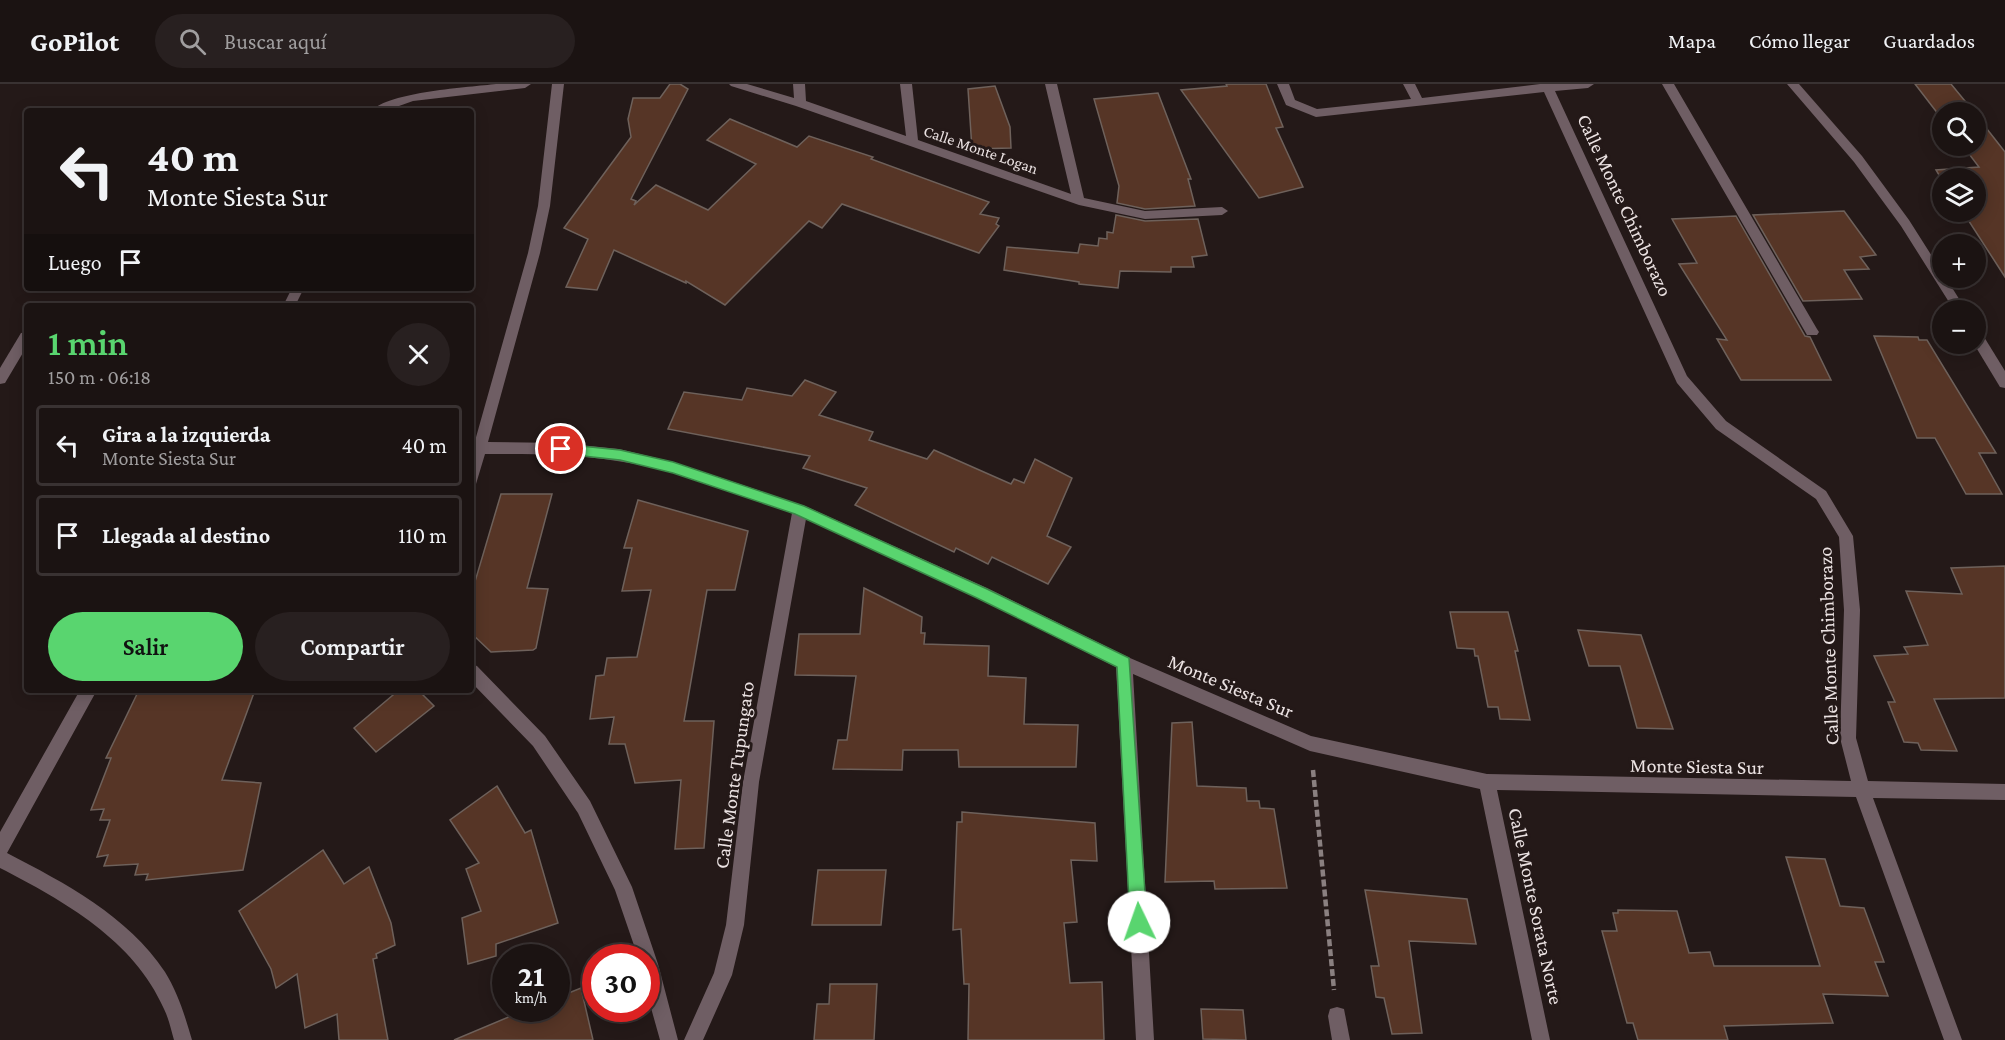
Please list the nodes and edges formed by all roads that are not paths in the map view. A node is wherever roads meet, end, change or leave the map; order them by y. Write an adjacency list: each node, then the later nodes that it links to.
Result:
1 (525, 84): 15 (street)
2 (558, 84): 25 (street)
3 (735, 84): 14 (street, Calle Monte Logan)
4 (799, 84): 14 (street)
5 (906, 84): 16 (street)
6 (1051, 84): 17 (street)
7 (1283, 84): 13 (street)
8 (1409, 84): 13 (street)
9 (1588, 84): 12 (street)
10 (1668, 84): 20 (street)
11 (1792, 84): 19 (street)
12 (1547, 86): 13 (street); 32 (street, Calle Monte Chimborazo)
13 (1418, 101)
14 (800, 103): 16 (street, Calle Monte Logan)
15 (381, 108)
16 (912, 142): 17 (street, Calle Monte Logan)
17 (1079, 201): 18 (street, Calle Monte Logan)
18 (1221, 211)
19 (1954, 300)
20 (1812, 332)
21 (24, 340): 23 (street)
22 (1986, 351): 24 (street)
23 (0, 379)
24 (2005, 382)
25 (481, 448): 26 (street); 27 (street, Monte Siesta Sur)
26 (474, 470)
27 (800, 510): 28 (street, Monte Siesta Sur); 39 (street, Calle Monte Tupungato)
28 (1124, 663): 31 (street, Monte Siesta Sur); 40 (street)
29 (474, 674): 38 (street)
30 (87, 693): 34 (street)
31 (1487, 782): 32 (street, Monte Siesta Sur); 42 (street, Calle Monte Sorata Norte)
32 (1862, 790): 33 (street, Monte Siesta Sur); 43 (street, Calle Monte Chimborazo)
33 (2005, 792)
34 (2, 839)
35 (0, 859): 37 (street)
36 (1337, 1016): 41 (street)
37 (183, 1040)
38 (669, 1040)
39 (693, 1040)
40 (1145, 1040)
41 (1341, 1040)
42 (1541, 1040)
43 (1953, 1040)

